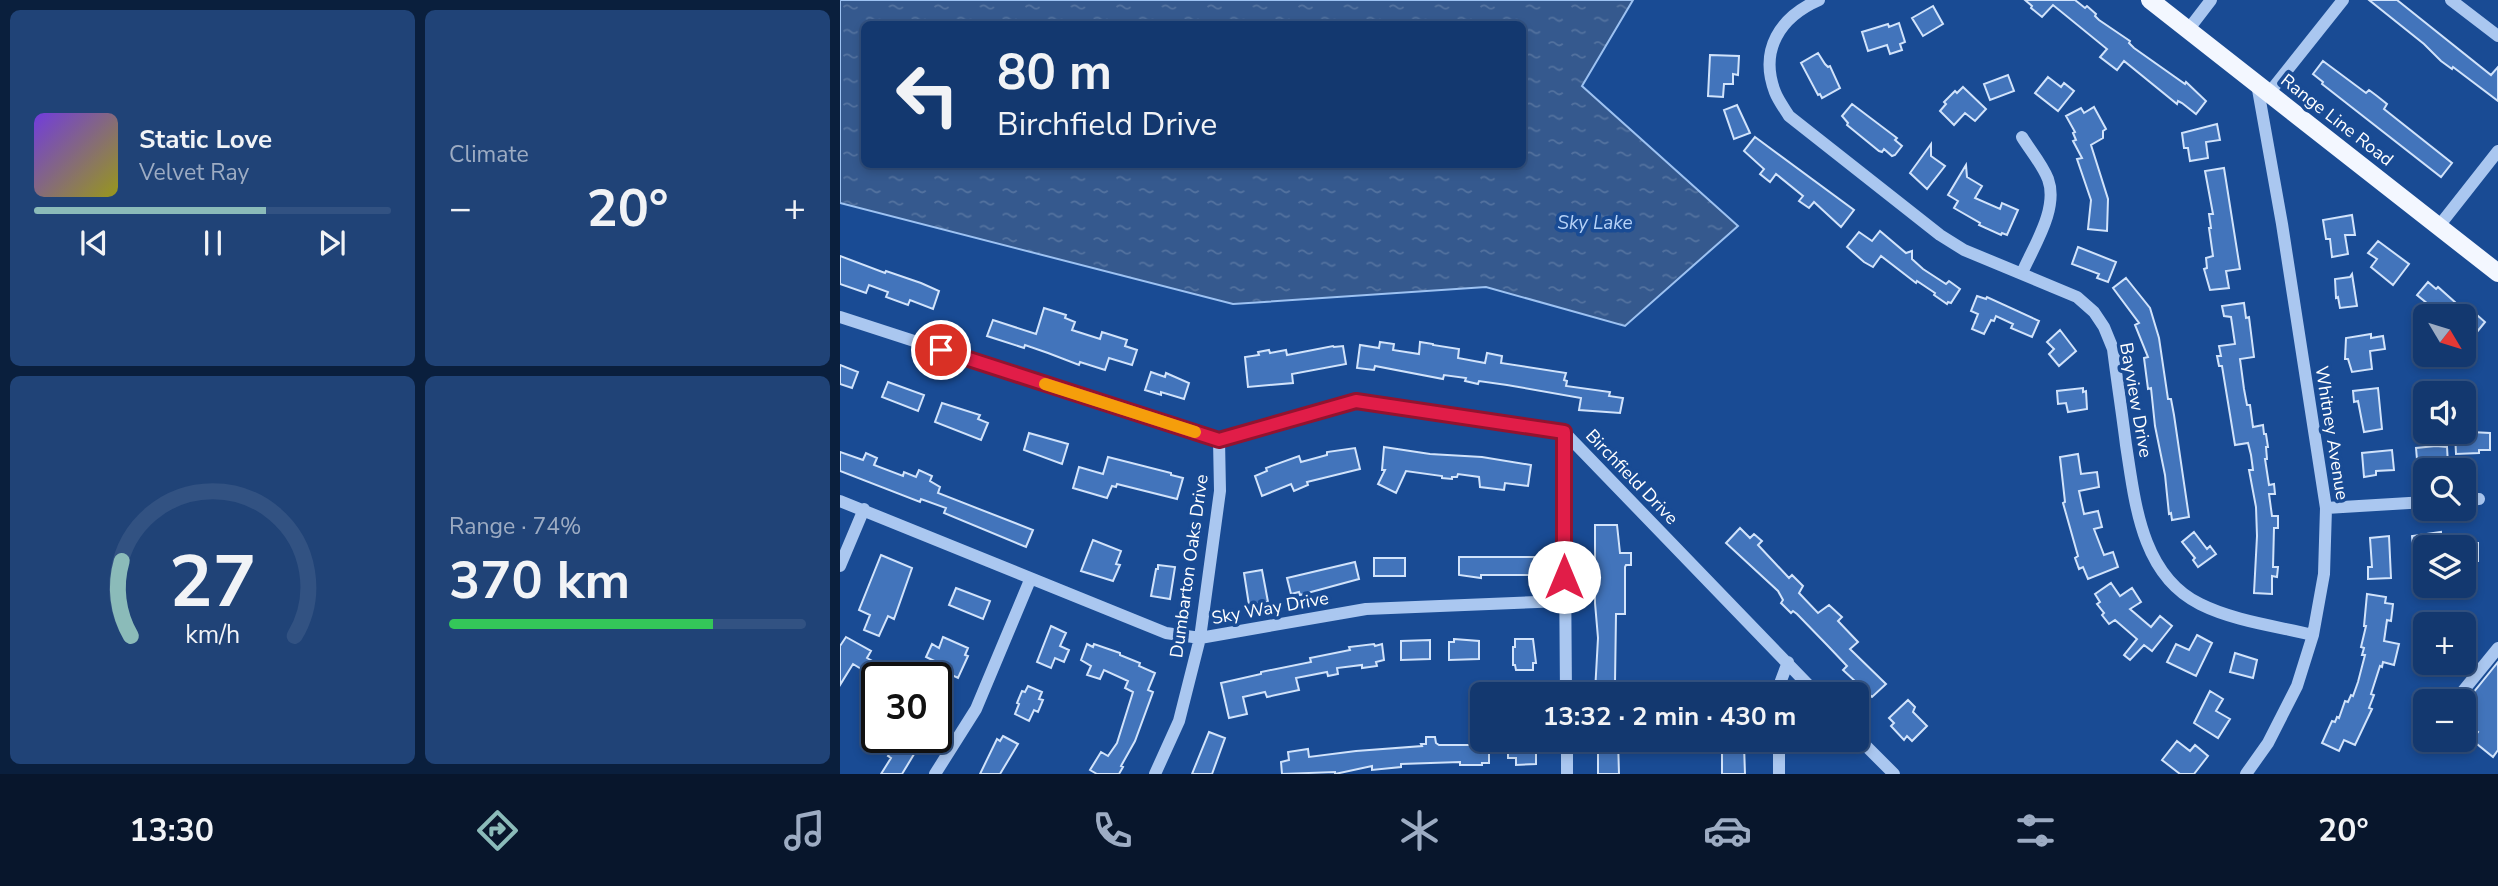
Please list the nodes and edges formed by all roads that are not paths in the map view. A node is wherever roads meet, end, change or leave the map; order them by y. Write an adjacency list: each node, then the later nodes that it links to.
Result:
1 (1819, 0): 13 (street, Bayview Drive)
2 (2211, 0): 6 (street)
3 (2343, 0): 8 (street)
4 (2451, 0): 7 (street)
5 (2162, 4): 6 (main road, Range Line Road)
6 (2189, 30): 8 (main road, Range Line Road)
7 (2498, 36)
8 (2263, 88): 11 (main road, Range Line Road); 21 (street, Whitney Avenue)
9 (2022, 137): 13 (street)
10 (2498, 151): 11 (street)
11 (2439, 226): 12 (main road, Range Line Road)
12 (2498, 272)
13 (2022, 273): 26 (street, Bayview Drive)
14 (840, 317): 16 (street)
15 (1564, 432): 16 (street, Birchfield Drive); 25 (street); 29 (street, Birchfield Drive)
16 (1219, 440): 27 (street, Dumbarton Oaks Drive)
17 (2476, 499): 18 (street)
18 (2479, 499)
19 (840, 500): 22 (street, Sky Way Drive)
20 (2413, 503): 21 (street)
21 (2326, 508): 26 (street, Whitney Avenue)
22 (864, 509): 23 (street); 24 (street, Sky Way Drive)
23 (840, 566)
24 (1030, 580): 27 (street, Sky Way Drive); 37 (street)
25 (1564, 601): 27 (street, Sky Way Drive); 30 (street)
26 (2313, 635): 42 (street, Whitney Avenue)
27 (1200, 638): 38 (street, Dumbarton Oaks Drive)
28 (2498, 648): 33 (street)
29 (1788, 662): 31 (street); 32 (street, Birchfield Drive)
30 (1566, 682)
31 (1780, 682)
32 (1806, 682)
33 (2465, 689)
34 (1869, 749): 41 (street)
35 (1567, 752): 39 (street)
36 (1779, 752): 40 (street)
37 (935, 774)
38 (1155, 774)
39 (1567, 774)
40 (1779, 774)
41 (1894, 774)
42 (2246, 774)

